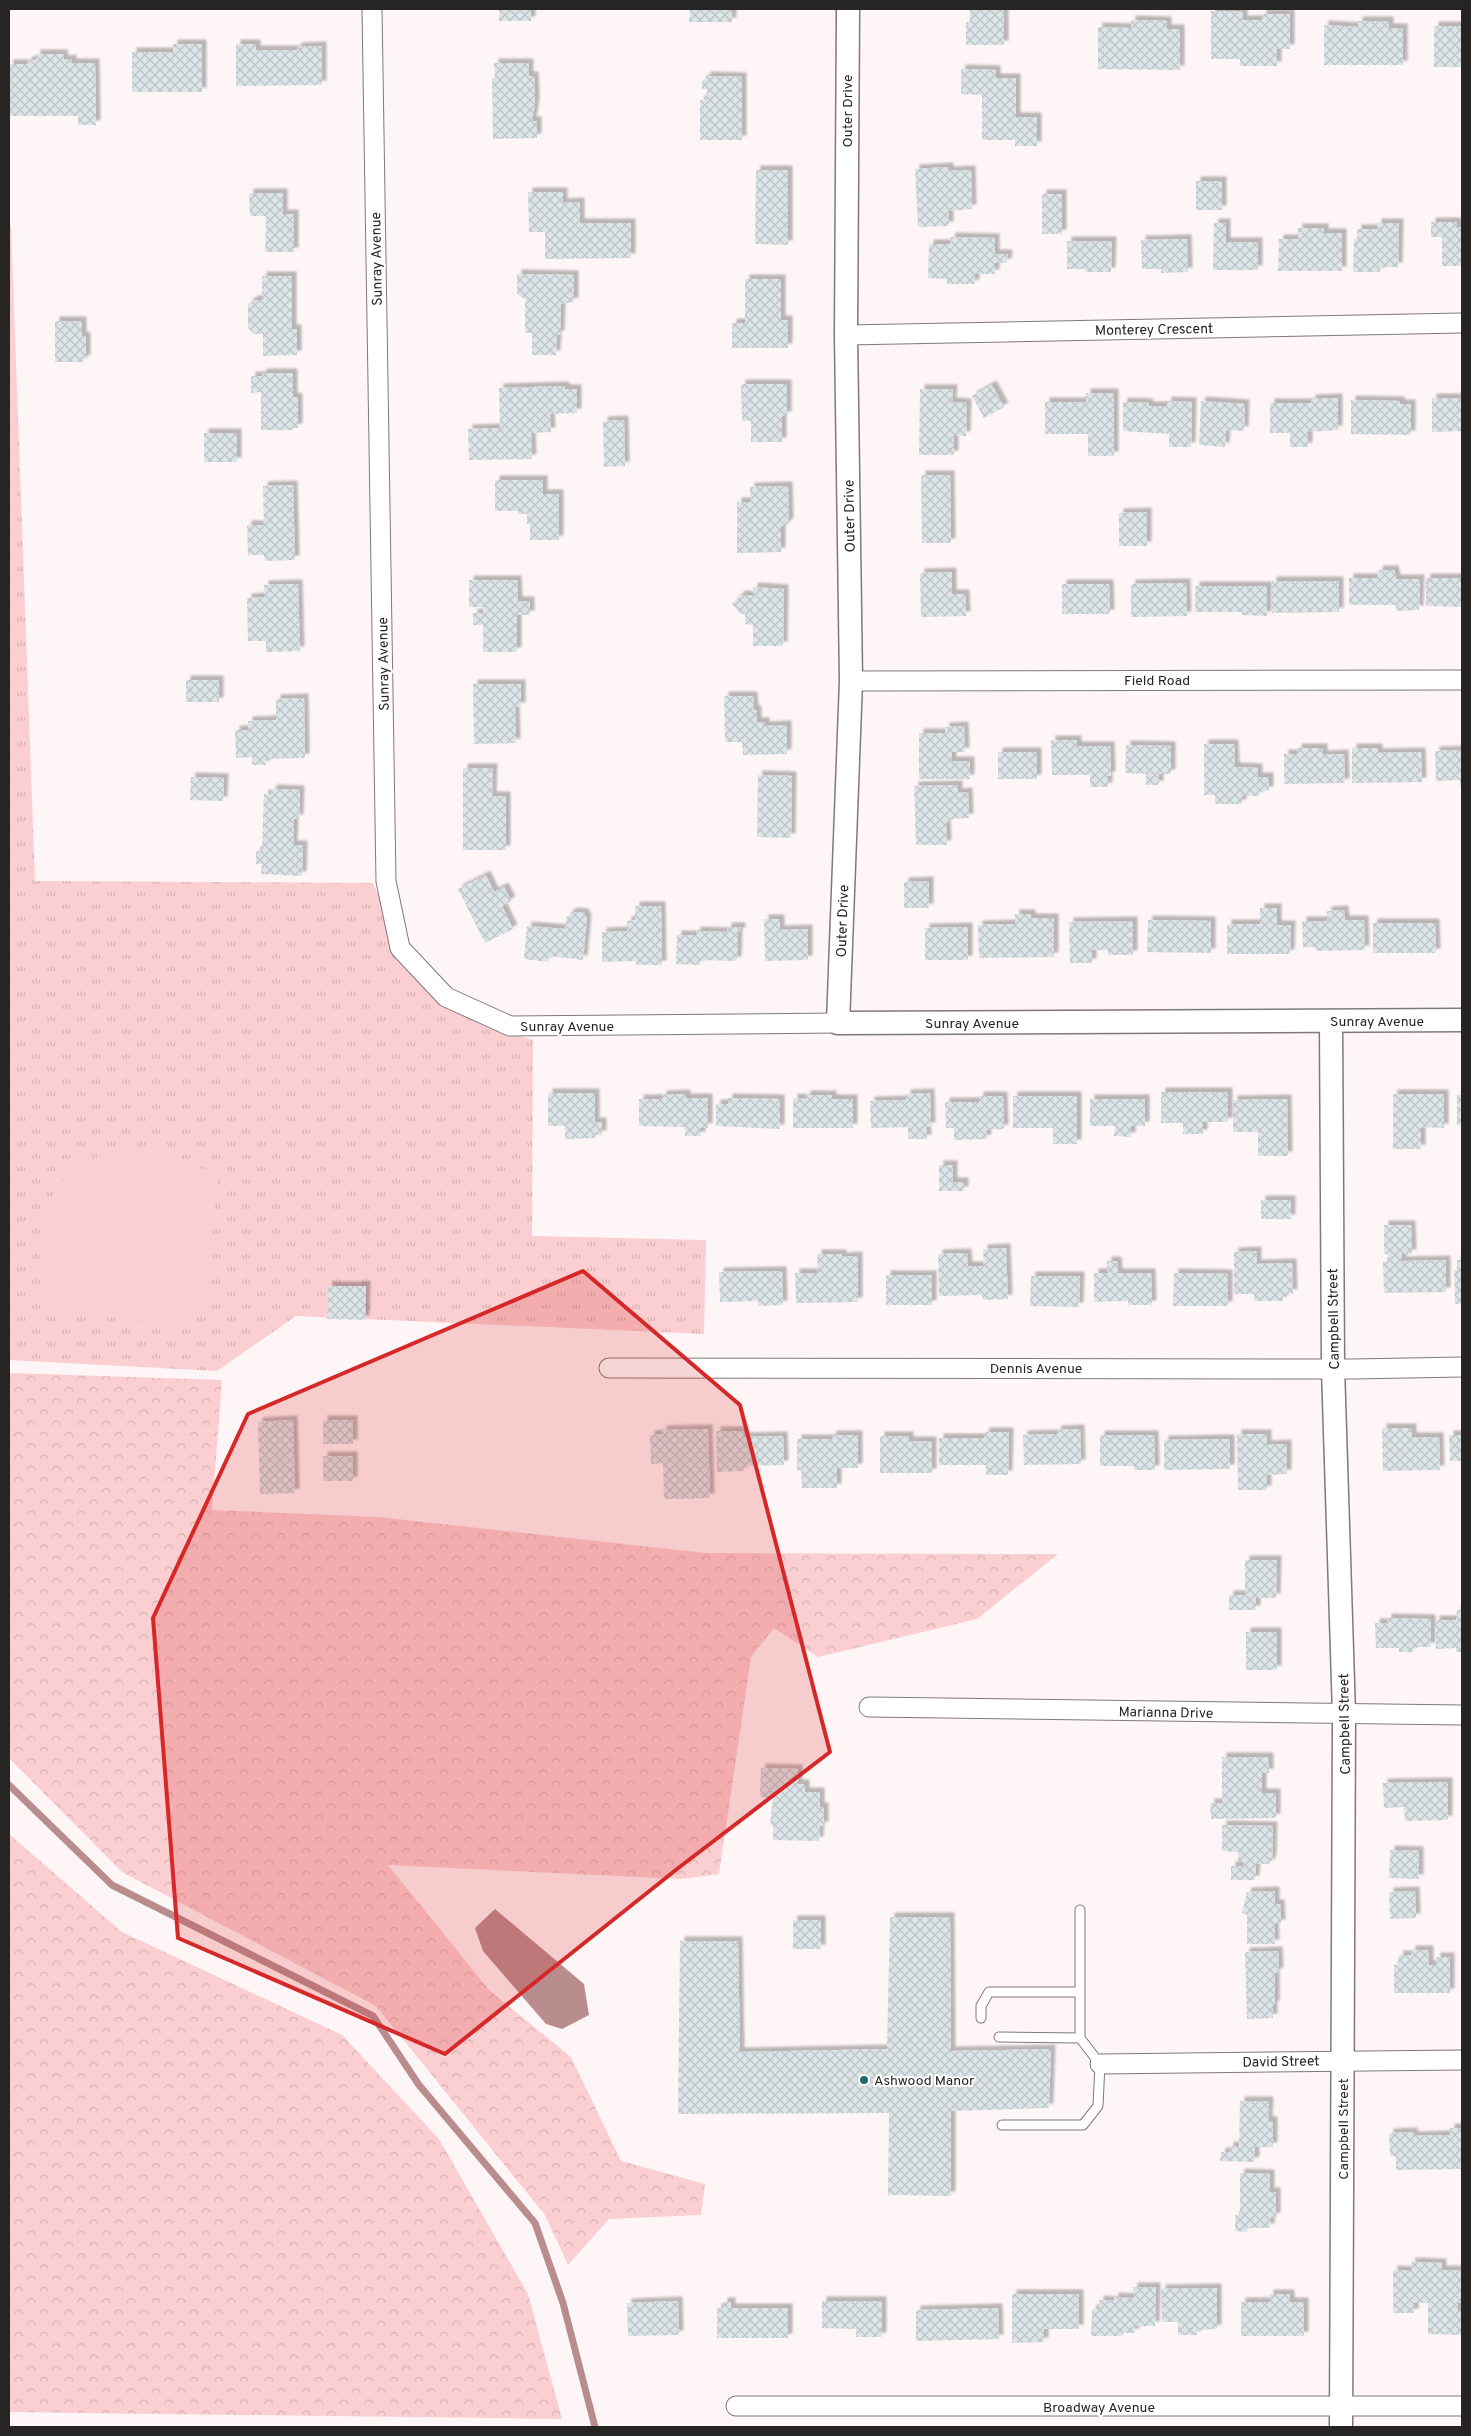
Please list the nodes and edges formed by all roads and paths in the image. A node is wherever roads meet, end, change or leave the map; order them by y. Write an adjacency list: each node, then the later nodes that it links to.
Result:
1 (372, 9): 9 (street, Sunray Avenue)
2 (848, 9): 4 (street, Outer Drive)
3 (1462, 324): 4 (street, Monterey Crescent)
4 (846, 335): 6 (street, Outer Drive)
5 (1462, 680): 6 (street, Field Road)
6 (851, 681): 9 (street, Outer Drive)
7 (1462, 1020): 8 (street, Sunray Avenue)
8 (1331, 1021): 9 (street, Sunray Avenue); 12 (street, Campbell Street)
9 (838, 1024)
10 (1462, 1367): 12 (street, Dennis Avenue)
11 (609, 1368): 12 (street, Dennis Avenue)
12 (1334, 1368): 14 (street, Campbell Street)
13 (869, 1707): 14 (street, Marianna Drive)
14 (1344, 1714): 15 (street, Marianna Drive); 21 (street, Campbell Street)
15 (1462, 1715)
16 (1080, 1910): 17 (lane)
17 (1080, 1992): 18 (lane); 20 (lane)
18 (981, 2018)
19 (999, 2036): 20 (lane)
20 (1080, 2038): 23 (lane)
21 (1344, 2060): 22 (street, David Street); 23 (street, David Street); 27 (street, Campbell Street)
22 (1462, 2060)
23 (1100, 2064): 24 (lane)
24 (1002, 2125)
25 (736, 2406): 27 (street, Broadway Avenue)
26 (1462, 2406): 27 (street, Broadway Avenue)
27 (1341, 2417)

